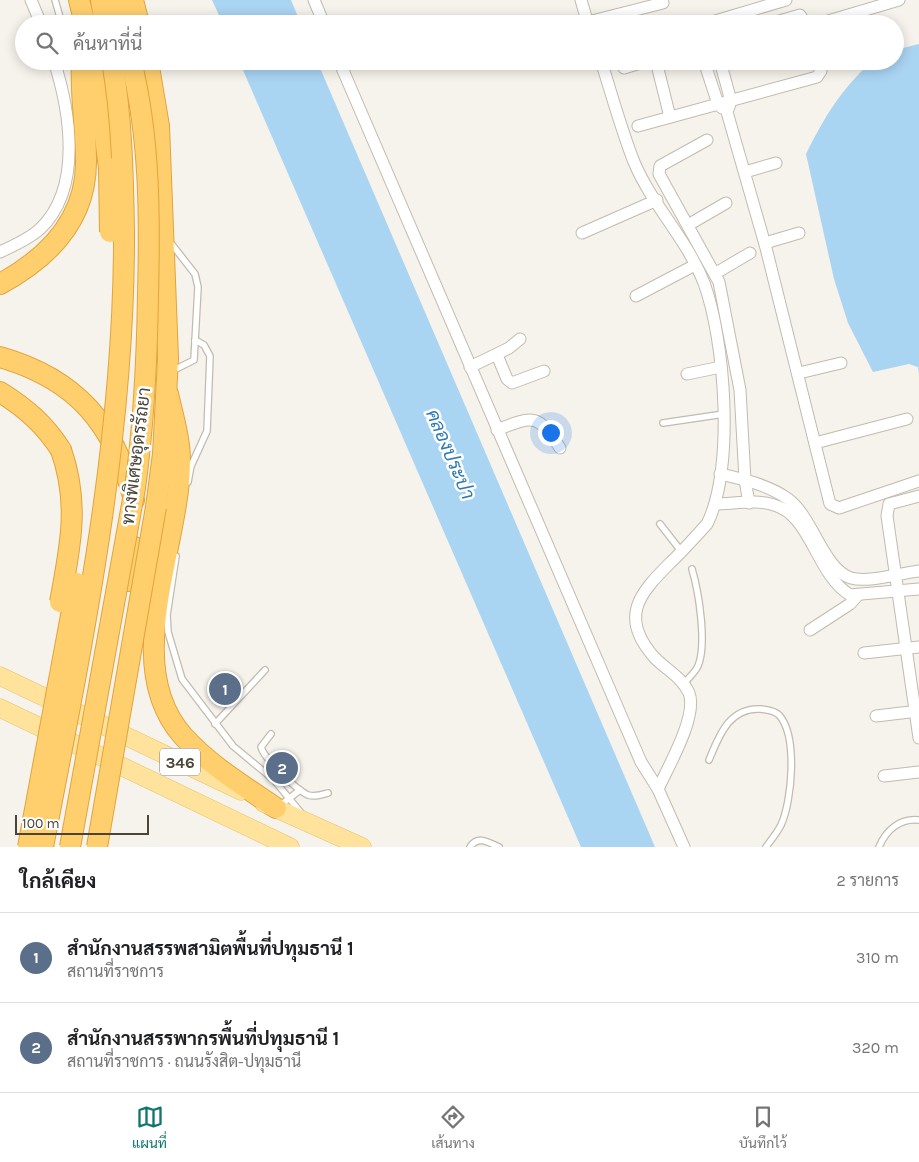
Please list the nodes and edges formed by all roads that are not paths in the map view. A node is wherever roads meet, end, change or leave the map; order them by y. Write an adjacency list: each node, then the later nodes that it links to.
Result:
1 (31, 0): 11 (street)
2 (55, 0): 12 (lane)
3 (101, 0): 13 (highway)
4 (117, 0): 14 (highway)
5 (133, 0): 15 (highway)
6 (314, 0): 16 (street)
7 (581, 0): 17 (street)
8 (786, 0): 19 (street)
9 (899, 0): 20 (street)
10 (663, 3): 18 (street)
11 (37, 15)
12 (59, 15)
13 (104, 15)
14 (120, 15)
15 (137, 15)
16 (320, 15)
17 (586, 15)
18 (618, 15)
19 (735, 15)
20 (848, 15)
21 (56, 70): 47 (street)
22 (84, 70): 51 (highway)
23 (86, 70): 110 (highway, bridge)
24 (113, 70): 111 (highway, ทางพิเศษอุดรรัถยา, bridge)
25 (132, 70): 112 (highway, ทางพิเศษอุดรรัถยา, bridge)
26 (150, 70): 45 (highway)
27 (343, 70): 58 (street)
28 (604, 70): 40 (street)
29 (658, 70): 35 (street)
30 (707, 70): 33 (street)
31 (722, 70): 34 (street)
32 (821, 70): 34 (street)
33 (718, 104): 34 (street); 35 (street)
34 (729, 106): 39 (street)
35 (670, 117): 36 (street)
36 (638, 126)
37 (707, 140): 42 (street)
38 (776, 163): 39 (street)
39 (744, 172): 46 (street)
40 (657, 200): 43 (street); 49 (street)
41 (726, 203): 42 (street)
42 (688, 225): 50 (street)
43 (582, 233)
44 (799, 233): 46 (street)
45 (164, 235): 54 (lane); 61 (highway)
46 (765, 243): 62 (street)
47 (0, 252)
48 (750, 253): 50 (street)
49 (695, 265): 52 (street); 59 (street)
50 (716, 273): 73 (street)
51 (0, 284)
52 (636, 296)
53 (520, 339): 55 (street)
54 (195, 340): 61 (lane); 75 (lane)
55 (497, 354): 58 (street); 60 (street)
56 (0, 357): 113 (highway)
57 (841, 363): 62 (street)
58 (470, 367): 69 (street)
59 (721, 367): 63 (street); 66 (street)
60 (544, 371)
61 (168, 373): 65 (highway)
62 (798, 373): 70 (street)
63 (687, 374)
64 (0, 392): 109 (highway, bridge)
65 (168, 394): 107 (highway); 114 (highway, bridge)
66 (724, 414): 68 (lane); 72 (street)
67 (907, 420): 70 (street)
68 (663, 423)
69 (497, 430): 71 (street); 104 (street)
70 (815, 444): 74 (street)
71 (560, 448)
72 (720, 474): 73 (street); 78 (street)
73 (745, 480): 77 (street); 84 (street)
74 (919, 481)
75 (186, 494)
76 (919, 496): 84 (street)
77 (749, 503): 78 (street); 87 (street)
78 (715, 504): 81 (street)
79 (660, 524): 81 (lane)
80 (177, 550): 98 (lane)
81 (681, 551): 94 (street)
82 (692, 569): 94 (lane)
83 (919, 570): 84 (street)
84 (894, 574): 86 (street)
85 (919, 589): 86 (street)
86 (897, 592): 87 (street); 90 (street)
87 (858, 595): 88 (street)
88 (810, 630)
89 (919, 647): 90 (street)
90 (906, 649): 91 (street); 96 (street)
91 (864, 653)
92 (266, 670): 98 (lane)
93 (0, 676): 107 (main road, 346)
94 (683, 685): 104 (street)
95 (0, 708): 115 (main road, 346)
96 (917, 712): 97 (street); 100 (street)
97 (876, 716)
98 (215, 724): 107 (lane)
99 (271, 734): 105 (lane)
100 (919, 738)
101 (709, 760): 120 (lane)
102 (919, 772): 103 (street)
103 (884, 776)
104 (658, 789): 119 (street)
105 (300, 790): 106 (lane); 107 (lane)
106 (328, 793)
107 (283, 803): 116 (main road, 346)
108 (919, 820): 121 (lane)
109 (15, 847)
110 (28, 847)
111 (43, 847)
112 (70, 847)
113 (80, 847)
114 (97, 847)
115 (290, 847)
116 (362, 847)
117 (470, 847): 118 (lane)
118 (499, 847)
119 (684, 847)
120 (766, 847)
121 (879, 847)

